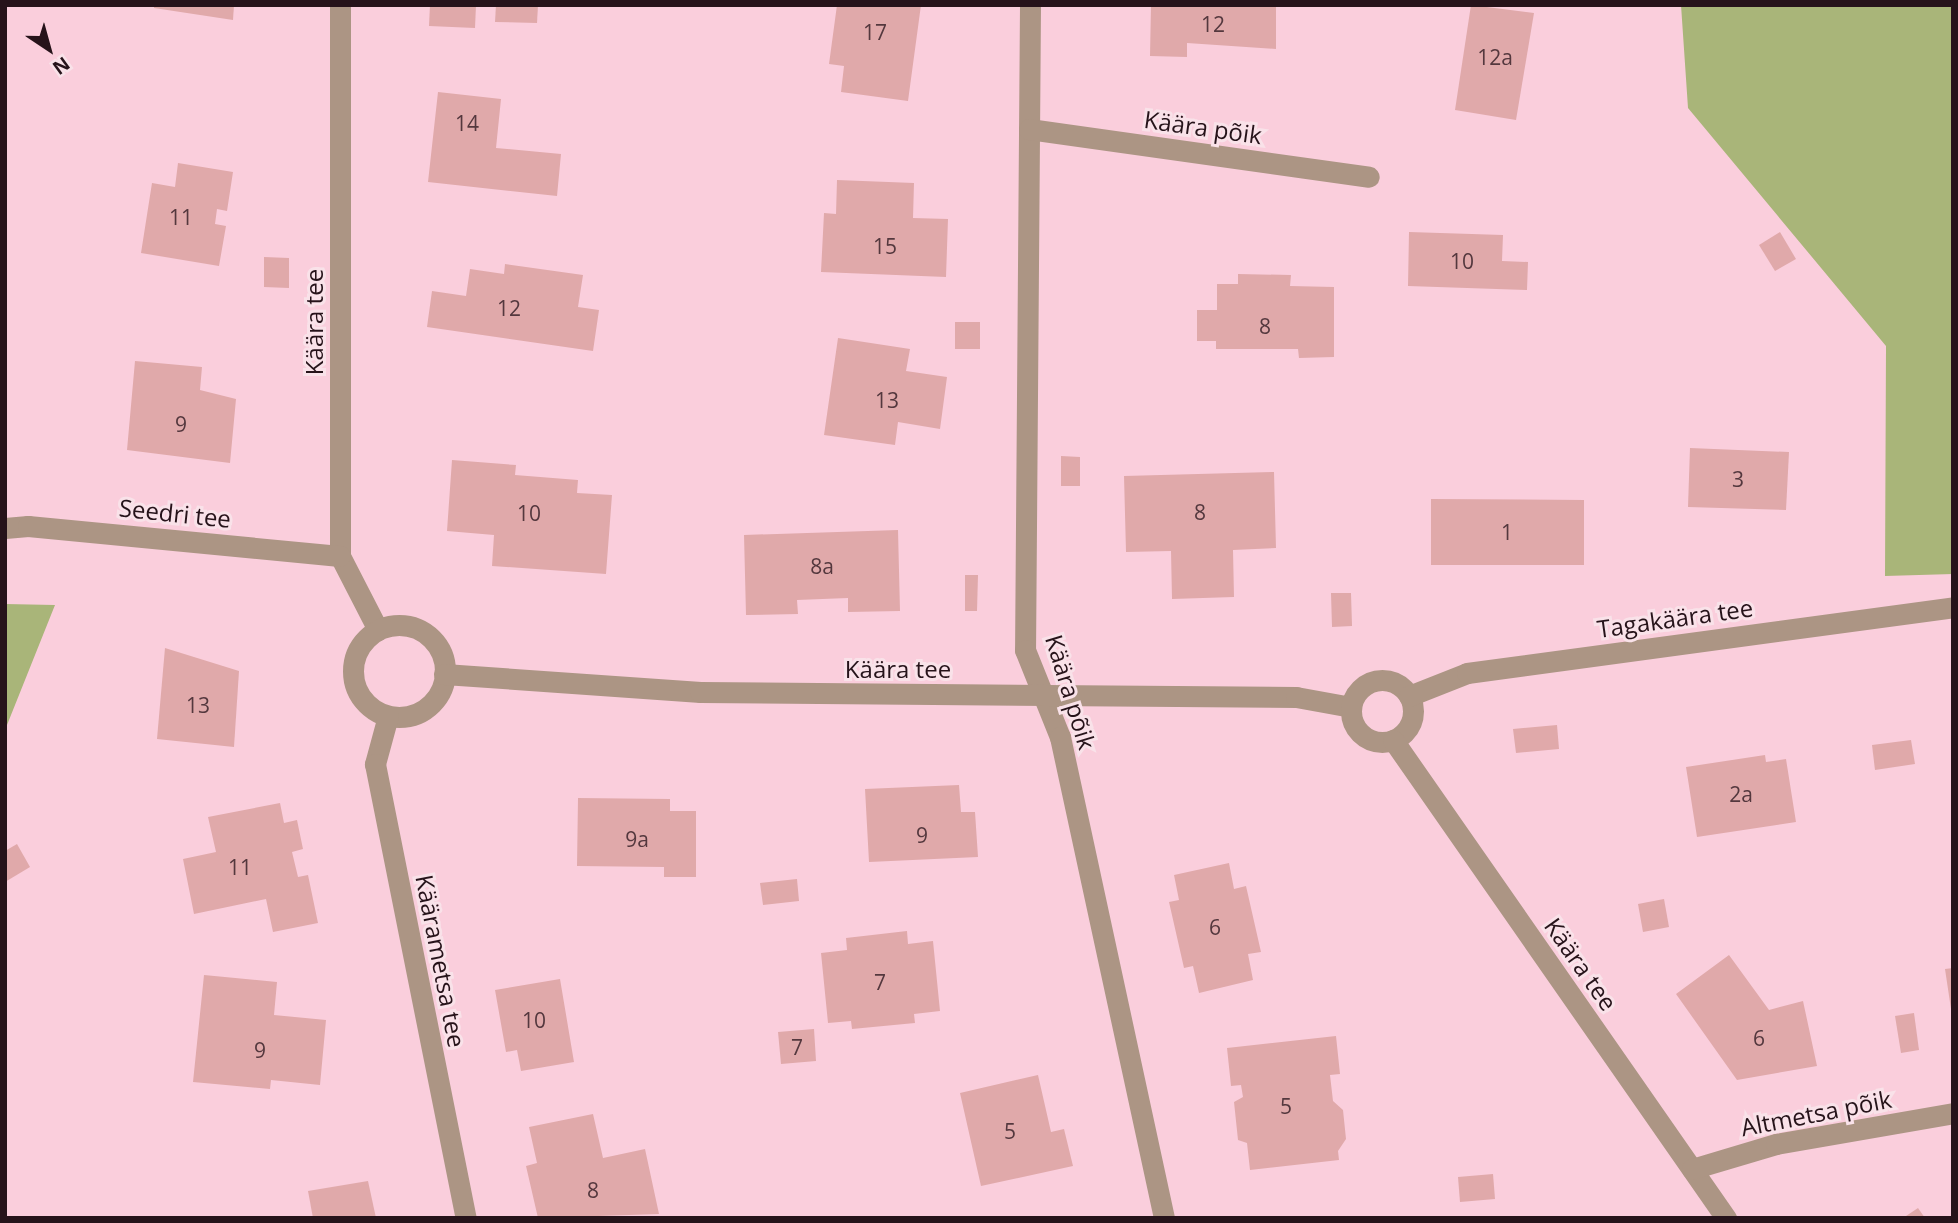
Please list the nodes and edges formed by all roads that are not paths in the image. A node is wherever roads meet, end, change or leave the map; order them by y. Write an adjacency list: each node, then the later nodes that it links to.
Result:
1 (340, 5): 6 (street, Käära tee)
2 (1030, 5): 3 (street, Käära põik)
3 (1029, 129): 4 (street, Käära põik); 10 (street, Käära põik)
4 (1369, 177)
5 (5, 528): 6 (street, Seedri tee)
6 (340, 556): 8 (street, Käära tee)
7 (1953, 607): 11 (street, Tagakäära tee)
8 (378, 630): 9 (street); 13 (street)
9 (444, 674): 10 (street, Käära tee); 13 (street)
10 (1039, 694): 12 (street, Käära tee); 18 (street, Käära põik)
11 (1409, 696): 12 (street); 14 (street)
12 (1351, 707): 14 (street)
13 (388, 716): 17 (street, Käärametsa tee)
14 (1393, 740): 16 (street, Käära tee)
15 (1953, 1113): 16 (street, Altmetsa põik)
16 (1692, 1169): 19 (street, Käära tee)
17 (466, 1218)
18 (1164, 1218)
19 (1726, 1218)

